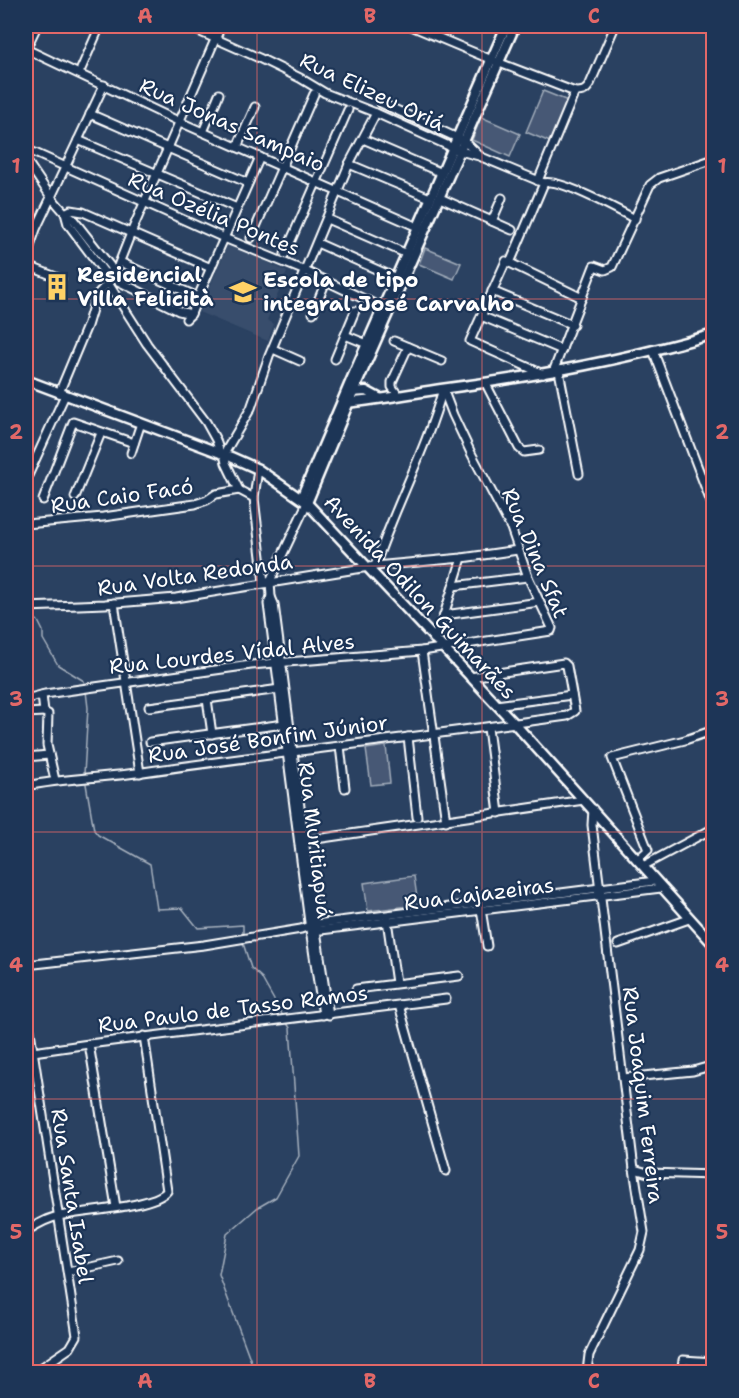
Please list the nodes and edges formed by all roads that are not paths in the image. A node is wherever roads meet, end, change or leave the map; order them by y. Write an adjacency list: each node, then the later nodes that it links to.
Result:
1 (37, 26): 10 (street)
2 (100, 26): 12 (street)
3 (192, 26): 9 (street, Rua Elizeu Oriá)
4 (221, 26): 9 (street)
5 (411, 26): 11 (street)
6 (506, 26): 11 (street)
7 (515, 26): 11 (street)
8 (615, 26): 14 (street)
9 (216, 38): 20 (street, Rua Elizeu Oriá); 23 (street)
10 (26, 49): 13 (street, Rua Jonas Sampaio)
11 (495, 61): 14 (street); 27 (street)
12 (81, 69)
13 (104, 85): 21 (street); 23 (street, Rua Jonas Sampaio)
14 (575, 92): 43 (street)
15 (219, 94): 25 (street)
16 (314, 94): 39 (street)
17 (381, 103): 22 (street, Rua Elizeu Oriá)
18 (255, 107): 29 (street)
19 (348, 110): 42 (street)
20 (376, 113): 24 (street, Rua Elizeu Oriá); 26 (street)
21 (90, 114): 28 (street); 30 (street)
22 (407, 115): 24 (street); 27 (street, Rua Elizeu Oriá)
23 (180, 122): 25 (street, Rua Jonas Sampaio); 30 (street)
24 (403, 125): 32 (street, Rua Elizeu Oriá)
25 (203, 132): 29 (street, Rua Jonas Sampaio)
26 (363, 139): 37 (street); 40 (street)
27 (460, 139): 32 (street); 33 (street, Rua Elizeu Oriá)
28 (78, 140): 38 (street); 41 (street)
29 (237, 147): 34 (street, Rua Jonas Sampaio)
30 (169, 148): 41 (street); 44 (street)
31 (26, 149): 38 (street, Rua Ozélia Pontes)
32 (456, 149): 33 (street, Rua Elizeu Oriá); 40 (street); 48 (street)
33 (479, 156): 43 (street, Rua Elizeu Oriá)
34 (260, 157): 39 (street, Rua Jonas Sampaio); 44 (street)
35 (714, 159): 54 (street)
36 (26, 160): 46 (street)
37 (349, 164): 45 (street); 47 (street)
38 (65, 166): 46 (street); 50 (street, Rua Ozélia Pontes)
39 (282, 166): 42 (street, Rua Jonas Sampaio); 60 (street)
40 (442, 173): 47 (street)
41 (157, 174): 50 (street); 51 (street)
42 (317, 182): 45 (street, Rua Jonas Sampaio); 62 (street)
43 (541, 182): 54 (street, Rua Elizeu Oriá); 66 (street)
44 (248, 183): 51 (street)
45 (338, 191): 53 (street); 56 (street, Rua Jonas Sampaio)
46 (51, 197): 52 (street); 64 (street)
47 (430, 198): 56 (street)
48 (440, 198): 55 (street); 56 (street)
49 (502, 198): 55 (street)
50 (144, 202): 58 (street); 59 (street, Rua Ozélia Pontes)
51 (237, 208): 59 (street)
52 (65, 213): 58 (street); 71 (street)
53 (327, 219): 61 (street); 63 (street)
54 (635, 219): 78 (street)
55 (492, 221): 57 (street)
56 (422, 229): 63 (street); 70 (street)
57 (512, 230)
58 (130, 233): 65 (street); 68 (street)
59 (224, 238): 68 (street); 69 (street, Rua Ozélia Pontes)
60 (251, 238)
61 (317, 243): 69 (street); 72 (street)
62 (285, 254)
63 (407, 254): 70 (street)
64 (26, 258)
65 (120, 262): 71 (street); 77 (street)
66 (510, 263): 76 (street); 78 (street)
67 (26, 265): 73 (street)
68 (211, 268): 77 (street)
69 (305, 271): 74 (street, Rua Ozélia Pontes); 89 (street)
70 (404, 271): 72 (street); 79 (street)
71 (114, 276): 75 (street); 77 (street)
72 (396, 278): 79 (street)
73 (61, 279)
74 (326, 281): 79 (street, Rua Ozélia Pontes); 81 (street)
75 (108, 283): 101 (street); 110 (street)
76 (492, 291): 82 (street); 83 (street)
77 (198, 297)
78 (582, 298): 83 (street)
79 (386, 310): 87 (street); 100 (street)
80 (356, 311): 85 (street)
81 (313, 313)
82 (481, 316): 90 (street); 96 (street)
83 (573, 325): 90 (street)
84 (714, 334): 91 (street)
85 (345, 335): 87 (street); 92 (street)
86 (394, 341): 88 (street)
87 (367, 344): 100 (street)
88 (408, 347): 94 (street); 102 (street)
89 (273, 349): 93 (street); 110 (street)
90 (562, 350): 95 (street)
91 (653, 350): 95 (street); 119 (street)
92 (335, 359)
93 (300, 361)
94 (442, 361)
95 (556, 371): 96 (street); 112 (street)
96 (543, 374): 98 (street)
97 (26, 380): 101 (street, Avenida Odilon Guimarães)
98 (486, 384): 99 (street); 108 (street)
99 (443, 389): 102 (street); 121 (street, Rua Dina Sfat); 123 (street)
100 (350, 392): 103 (street); 104 (street)
101 (62, 394): 105 (street, Avenida Odilon Guimarães); 113 (street)
102 (398, 395): 103 (street)
103 (379, 398): 104 (street)
104 (345, 403): 118 (street)
105 (141, 423): 107 (street); 110 (street, Avenida Odilon Guimarães)
106 (101, 433): 107 (street); 115 (street); 117 (street)
107 (134, 443): 109 (street)
108 (539, 450)
109 (131, 453)
110 (222, 454): 111 (street, Avenida Odilon Guimarães); 114 (street)
111 (258, 469): 116 (street, Rua Muritiapuá); 118 (street, Avenida Odilon Guimarães)
112 (579, 474)
113 (26, 480)
114 (239, 490): 116 (street); 120 (street, Rua Caio Facó)
115 (75, 497)
116 (254, 498): 125 (street, Rua Muritiapuá)
117 (43, 500)
118 (304, 501): 123 (street, Avenida Odilon Guimarães); 125 (street)
119 (714, 510)
120 (26, 524)
121 (518, 550): 122 (street, Rua Volta Redonda); 124 (street, Rua Dina Sfat)
122 (462, 558): 123 (street, Rua Volta Redonda); 126 (street)
123 (371, 566): 125 (street, Rua Volta Redonda); 131 (street, Avenida Odilon Guimarães)
124 (528, 577): 126 (street); 127 (street, Rua Dina Sfat)
125 (267, 582): 128 (street, Rua Volta Redonda); 134 (street, Rua Muritiapuá)
126 (453, 586): 130 (street)
127 (540, 602): 130 (street); 132 (street, Rua Dina Sfat)
128 (114, 603): 129 (street, Rua Volta Redonda); 136 (street)
129 (26, 607)
130 (444, 615): 131 (street)
131 (434, 639): 132 (street, Avenida Odilon Guimarães)
132 (443, 648): 133 (street, Rua Lourdes Vídal Alves); 135 (street, Avenida Odilon Guimarães)
133 (422, 651): 134 (street, Rua Lourdes Vídal Alves); 151 (street)
134 (280, 664): 136 (street, Rua Lourdes Vídal Alves); 137 (street, Rua Muritiapuá); 155 (street, Rua Muritiapuá)
135 (470, 677): 138 (street); 142 (street, Avenida Odilon Guimarães)
136 (127, 682): 139 (street, Rua Lourdes Vídal Alves); 158 (street)
137 (280, 689): 141 (street); 146 (street, Rua Muritiapuá)
138 (572, 694): 142 (street); 147 (street, Rua José Bonfim Júnior)
139 (42, 695): 140 (street, Rua Lourdes Vídal Alves); 144 (street)
140 (26, 699)
141 (207, 699): 143 (street); 150 (street)
142 (496, 705): 147 (street, Avenida Odilon Guimarães)
143 (149, 706)
144 (44, 712): 145 (street); 156 (street)
145 (26, 713)
146 (284, 724): 150 (street); 155 (street, Rua Muritiapuá)
147 (515, 724): 148 (street, Rua José Bonfim Júnior); 162 (street, Avenida Odilon Guimarães)
148 (488, 728): 151 (street, Rua José Bonfim Júnior); 164 (street)
149 (714, 730): 169 (street)
150 (212, 734): 153 (street)
151 (435, 734): 152 (street, Rua José Bonfim Júnior); 166 (street)
152 (408, 737): 154 (street, Rua José Bonfim Júnior); 165 (street)
153 (150, 742)
154 (340, 746): 155 (street, Rua José Bonfim Júnior); 161 (street)
155 (290, 751): 158 (street, Rua José Bonfim Júnior); 168 (street, Rua Muritiapuá)
156 (49, 754): 157 (street); 159 (street)
157 (26, 757)
158 (140, 773): 159 (street, Rua José Bonfim Júnior)
159 (55, 780): 160 (street, Rua José Bonfim Júnior)
160 (26, 786)
161 (345, 788)
162 (584, 800): 163 (street, Avenida Odilon Guimarães); 164 (street)
163 (592, 809): 169 (street, Avenida Odilon Guimarães); 172 (street, Rua Joaquim Ferreira)
164 (499, 813): 166 (street)
165 (417, 817)
166 (446, 821): 168 (street)
167 (714, 828): 169 (street)
168 (302, 841): 176 (street, Rua Muritiapuá)
169 (640, 863): 170 (street, Avenida Odilon Guimarães)
170 (655, 881): 171 (street, Avenida Odilon Guimarães); 172 (street, Rua Cajazeiras)
171 (661, 888): 172 (street, Rua Cajazeiras); 175 (street, Avenida Odilon Guimarães)
172 (601, 891): 173 (street, Rua Cajazeiras); 174 (street, Rua Cajazeiras); 192 (street, Rua Joaquim Ferreira)
173 (481, 909): 174 (street, Rua Cajazeiras); 179 (street)
174 (386, 918): 176 (street, Rua Cajazeiras); 182 (street)
175 (689, 919): 177 (street); 178 (street, Avenida Odilon Guimarães)
176 (313, 928): 180 (street, Rua Cajazeiras); 187 (street, Rua Muritiapuá)
177 (618, 944)
178 (714, 945)
179 (487, 946)
180 (26, 965)
181 (459, 976): 182 (street)
182 (396, 983): 183 (street)
183 (356, 989)
184 (446, 999): 186 (street, Rua Paulo de Tasso Ramos)
185 (26, 1005): 190 (street, Rua Santa Isabel)
186 (399, 1005): 187 (street, Rua Paulo de Tasso Ramos); 194 (street)
187 (326, 1015): 188 (street, Rua Paulo de Tasso Ramos)
188 (144, 1036): 189 (street, Rua Paulo de Tasso Ramos); 196 (street)
189 (89, 1044): 190 (street, Rua Paulo de Tasso Ramos); 196 (street)
190 (29, 1053): 197 (street, Rua Santa Isabel)
191 (714, 1065): 192 (street)
192 (623, 1078): 193 (street, Rua Joaquim Ferreira)
193 (634, 1169): 195 (street); 203 (street, Rua Joaquim Ferreira)
194 (446, 1171)
195 (714, 1175)
196 (116, 1207): 197 (street)
197 (60, 1216): 198 (street); 200 (street, Rua Santa Isabel)
198 (26, 1231)
199 (118, 1261): 200 (street)
200 (68, 1272): 202 (street, Rua Santa Isabel)
201 (714, 1362): 204 (street)
202 (35, 1372)
203 (587, 1372)
204 (681, 1372)

